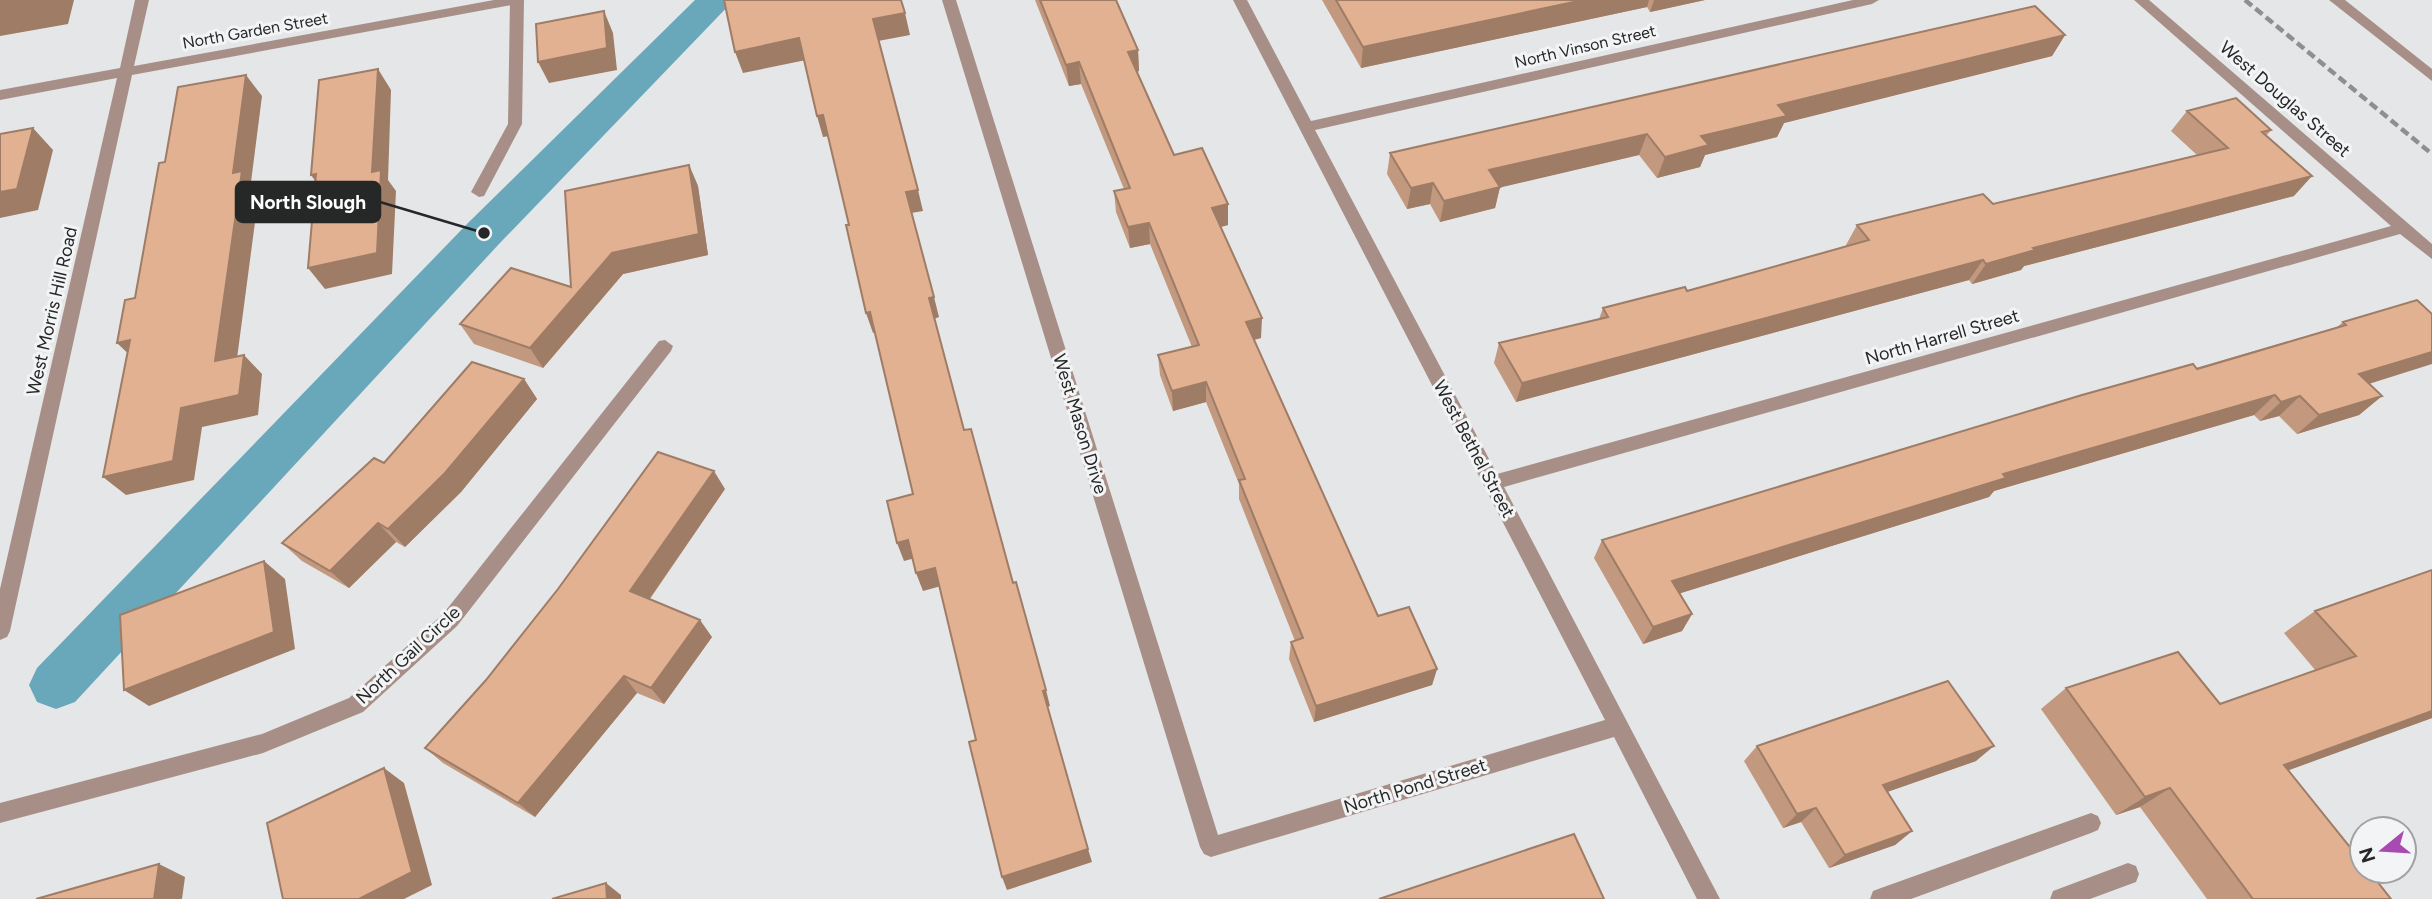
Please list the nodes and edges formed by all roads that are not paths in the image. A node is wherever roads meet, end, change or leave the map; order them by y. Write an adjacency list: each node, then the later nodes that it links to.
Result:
1 (142, 0): 8 (street, West Morris Hill Road)
2 (517, 0): 8 (street, North Garden Street); 12 (street)
3 (949, 0): 21 (street, West Mason Drive)
4 (1240, 0): 11 (street, West Bethel Street)
5 (1872, 0): 11 (street, North Vinson Street)
6 (2141, 0): 13 (street, West Douglas Street)
7 (2336, 0): 9 (street)
8 (126, 72): 10 (street, North Garden Street); 17 (street, West Morris Hill Road)
9 (2432, 76)
10 (0, 95)
11 (1306, 127): 16 (street, West Bethel Street)
12 (479, 192)
13 (2403, 228): 14 (street, West Douglas Street); 16 (street, North Harrell Street)
14 (2432, 253)
15 (665, 346): 19 (street, North Gail Circle)
16 (1492, 483): 18 (street, West Bethel Street)
17 (0, 631)
18 (1618, 726): 21 (street, North Pond Street); 23 (street, West Bethel Street)
19 (0, 813)
20 (2091, 823): 24 (street)
21 (1211, 847)
22 (2128, 874): 25 (street)
23 (1709, 899)
24 (1881, 899)
25 (2061, 899)

